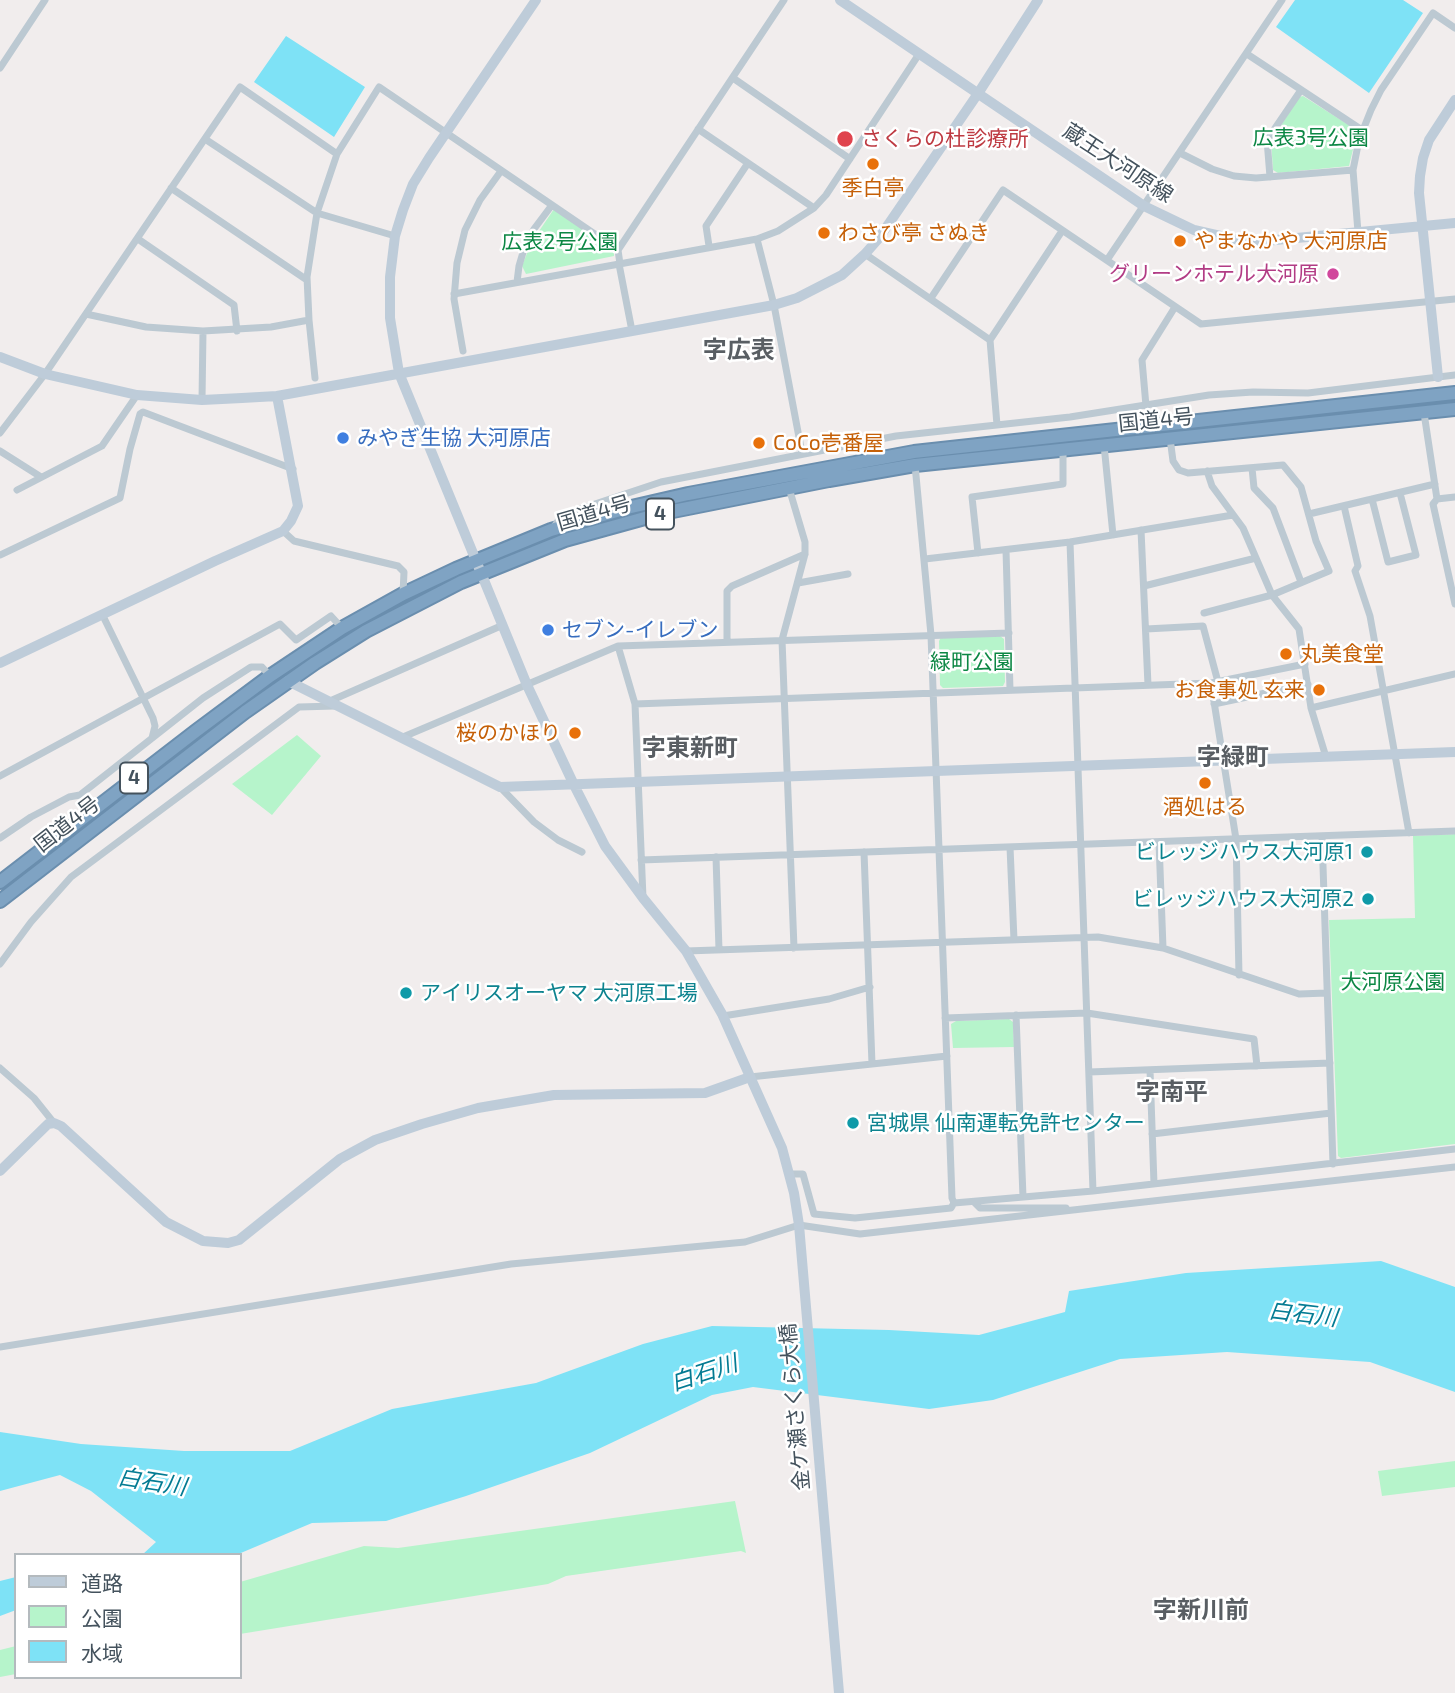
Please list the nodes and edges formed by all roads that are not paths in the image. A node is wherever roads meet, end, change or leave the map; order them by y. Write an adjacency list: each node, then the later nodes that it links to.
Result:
1 (46, 0): 10 (street)
2 (536, 0): 17 (street, 金ケ瀬さくら大橋)
3 (784, 0): 11 (street)
4 (840, 0): 8 (street, 蔵王大河原線)
5 (1038, 0): 13 (street)
6 (1282, 0): 9 (street)
7 (1455, 28): 16 (street)
8 (919, 54): 13 (street, 蔵王大河原線); 21 (street)
9 (1247, 54): 12 (street); 19 (street)
10 (0, 68)
11 (733, 78): 15 (street); 21 (street)
12 (1301, 90): 16 (street); 25 (street)
13 (979, 92): 28 (street, 蔵王大河原線); 40 (street)
14 (1455, 100): 32 (street)
15 (698, 129): 22 (street); 39 (street)
16 (1362, 130): 23 (street)
17 (445, 133): 20 (street); 24 (street); 35 (street, 金ケ瀬さくら大橋)
18 (205, 139): 20 (street); 26 (street); 30 (street)
19 (1180, 153): 25 (street); 28 (street)
20 (337, 154): 30 (street)
21 (850, 159): 29 (street)
22 (748, 163): 29 (street); 38 (street)
23 (1353, 170): 25 (street); 34 (street)
24 (501, 171): 27 (street); 45 (street)
25 (1270, 177)
26 (172, 188): 36 (street); 43 (street)
27 (552, 205): 39 (street); 44 (street)
28 (1144, 206): 34 (street, 蔵王大河原線); 41 (street)
29 (814, 208): 37 (street)
30 (317, 213): 35 (street); 43 (street)
31 (1455, 223): 32 (street, 蔵王大河原線)
32 (1423, 227): 34 (street, 蔵王大河原線); 48 (street)
33 (1062, 231): 41 (street); 46 (street); 56 (street)
34 (1357, 232)
35 (395, 236): 59 (street, 金ケ瀬さくら大橋)
36 (138, 239): 51 (street); 54 (street)
37 (757, 239): 38 (street); 49 (street)
38 (709, 246): 42 (street)
39 (618, 250): 42 (street)
40 (865, 254): 46 (street); 49 (street)
41 (1107, 260): 50 (street)
42 (620, 264): 44 (street); 55 (street)
43 (307, 280): 52 (street)
44 (517, 282): 45 (street)
45 (454, 294): 57 (street)
46 (931, 298): 56 (street)
47 (1455, 299): 48 (street)
48 (1430, 301): 50 (street); 62 (street)
49 (774, 305): 55 (street); 79 (street)
50 (1175, 307): 68 (street)
51 (86, 314): 53 (street); 60 (street)
52 (309, 320): 54 (street); 63 (street)
53 (203, 331): 54 (street); 67 (street)
54 (237, 331)
55 (632, 331): 59 (street)
56 (990, 340): 73 (street)
57 (463, 351)
58 (0, 357): 60 (street)
59 (399, 373): 66 (street); 106 (street, 金ケ瀬さくら大橋)
60 (45, 374): 65 (street); 74 (street)
61 (1455, 375): 62 (street)
62 (1438, 377): 68 (street)
63 (314, 378)
64 (1455, 393): 95 (highway, 国道4号 / 4)
65 (137, 395): 67 (street); 69 (street)
66 (277, 396): 67 (street); 82 (street)
67 (202, 400)
68 (1146, 406): 73 (street)
69 (129, 407): 72 (street); 84 (street)
70 (1455, 409): 71 (highway, 4)
71 (1424, 413): 75 (highway, 国道4号 / 4); 85 (street)
72 (140, 414): 82 (street); 103 (street)
73 (997, 425): 79 (street)
74 (0, 433)
75 (1170, 438): 76 (highway, 国道4号 / 4); 83 (street)
76 (1104, 445): 77 (highway, 国道4号 / 4); 98 (street)
77 (1063, 449): 80 (highway, 国道4号 / 4); 101 (street)
78 (0, 451): 84 (street)
79 (802, 453): 95 (street)
80 (915, 465): 86 (highway, 国道4号 / 4); 104 (street)
81 (1252, 468): 83 (street); 93 (street); 109 (street)
82 (293, 469): 97 (street)
83 (1207, 471): 94 (street)
84 (41, 477): 87 (street)
85 (1435, 484): 88 (street); 91 (street)
86 (789, 488): 102 (street); 107 (highway, 国道4号 / 4)
87 (16, 490)
88 (1400, 493): 90 (street); 90 (street)
89 (1455, 497): 91 (street)
90 (1372, 499): 92 (street)
91 (1437, 499): 113 (street)
92 (1344, 506): 93 (street); 137 (street)
93 (1309, 514): 109 (street)
94 (1233, 515): 96 (street); 105 (street)
95 (551, 530): 106 (highway, 国道4号 / 4)
96 (1142, 530): 98 (street); 111 (street)
97 (283, 531): 112 (street); 117 (street)
98 (1113, 535): 99 (street)
99 (1070, 542): 100 (street); 135 (street)
100 (1006, 550): 101 (street); 121 (street)
101 (978, 553): 104 (street)
102 (805, 554): 110 (street); 124 (street)
103 (0, 555)
104 (925, 558): 122 (street)
105 (1256, 558): 111 (street); 114 (street)
106 (475, 560): 107 (street, 金ケ瀬さくら大橋); 112 (highway, 国道4号 / 4)
107 (481, 573): 118 (street, 金ケ瀬さくら大橋); 130 (highway, 国道4号 / 4)
108 (848, 574): 110 (street)
109 (1301, 582): 114 (street)
110 (798, 583): 123 (street)
111 (1144, 586): 120 (street)
112 (403, 594): 119 (highway, 国道4号 / 4)
113 (1454, 594): 115 (street)
114 (1272, 595): 116 (street); 127 (street)
115 (1455, 604)
116 (1204, 613)
117 (102, 614): 126 (street); 139 (street)
118 (503, 625): 133 (street, 金ケ瀬さくら大橋); 141 (street)
119 (342, 628): 129 (highway, 国道4号 / 4); 139 (street)
120 (1146, 629): 131 (street); 134 (street)
121 (1009, 633): 122 (street); 136 (street)
122 (932, 635): 123 (street); 138 (street)
123 (782, 640): 124 (street); 140 (street)
124 (727, 642): 125 (street)
125 (618, 646): 133 (street); 142 (street)
126 (0, 663)
127 (1305, 664): 131 (street); 132 (street)
128 (1455, 674): 137 (street)
129 (270, 676): 146 (street); 172 (highway, 国道4号 / 4)
130 (288, 681): 141 (street); 174 (highway, 国道4号 / 4)
131 (1214, 682): 134 (street); 143 (street)
132 (1308, 684): 143 (street); 144 (street)
133 (527, 685): 145 (street); 156 (street, 金ケ瀬さくら大橋)
134 (1149, 685): 135 (street)
135 (1075, 688): 136 (street); 151 (street)
136 (1010, 690): 138 (street)
137 (1384, 691): 144 (street); 148 (street)
138 (934, 693): 140 (street); 152 (street)
139 (142, 698): 146 (street); 153 (street)
140 (783, 699): 142 (street); 154 (street)
141 (335, 703): 145 (street); 183 (street)
142 (635, 704): 155 (street)
143 (1214, 704): 150 (street)
144 (1311, 708): 149 (street)
145 (403, 737): 157 (street)
146 (151, 738): 161 (street)
147 (1455, 752): 148 (street)
148 (1395, 754): 149 (street); 159 (street)
149 (1326, 757): 150 (street)
150 (1224, 761): 151 (street); 162 (street)
151 (1078, 766): 152 (street); 164 (street)
152 (936, 772): 154 (street); 166 (street)
153 (0, 776)
154 (787, 777): 155 (street); 169 (street)
155 (638, 783): 156 (street); 171 (street)
156 (574, 785): 157 (street); 173 (street, 金ケ瀬さくら大橋)
157 (500, 787): 167 (street)
158 (1455, 831): 159 (street)
159 (1409, 833): 160 (street)
160 (1322, 836): 162 (street); 186 (street)
161 (0, 838)
162 (1236, 839): 163 (street); 184 (street)
163 (1159, 842): 164 (street); 180 (street)
164 (1082, 845): 165 (street); 175 (street)
165 (1010, 847): 166 (street); 176 (street)
166 (939, 850): 168 (street); 177 (street)
167 (582, 852)
168 (864, 852): 169 (street); 178 (street)
169 (790, 854): 170 (street); 179 (street)
170 (716, 857): 171 (street); 181 (street)
171 (641, 860): 173 (street)
172 (0, 882)
173 (643, 898): 182 (street, 金ケ瀬さくら大橋)
174 (0, 901)
175 (1085, 937): 176 (street); 180 (street); 187 (street)
176 (1014, 940): 177 (street)
177 (942, 942): 178 (street); 190 (street)
178 (868, 945): 179 (street); 185 (street)
179 (794, 948): 181 (street)
180 (1163, 948): 184 (street)
181 (719, 950): 182 (street)
182 (686, 951): 189 (street, 金ケ瀬さくら大橋)
183 (0, 964)
184 (1239, 975): 186 (street)
185 (870, 987): 189 (street); 193 (street)
186 (1327, 993): 192 (street)
187 (1087, 1013): 188 (street); 194 (street); 197 (street)
188 (1016, 1015): 190 (street); 209 (street)
189 (723, 1016): 198 (street, 金ケ瀬さくら大橋)
190 (945, 1017): 191 (street)
191 (947, 1056): 193 (street); 211 (street)
192 (1330, 1063): 194 (street); 199 (street)
193 (872, 1064): 198 (street)
194 (1257, 1066): 196 (street)
195 (0, 1068): 200 (street)
196 (1150, 1070): 197 (street); 201 (street)
197 (1089, 1072): 208 (street)
198 (750, 1077): 200 (street); 206 (street, 金ケ瀬さくら大橋)
199 (1331, 1113): 201 (street); 203 (street)
200 (54, 1123): 205 (street)
201 (1152, 1134): 207 (street)
202 (1455, 1149): 203 (street)
203 (1333, 1164): 207 (street)
204 (1455, 1167): 212 (street)
205 (0, 1171)
206 (790, 1174): 211 (street); 213 (street, 金ケ瀬さくら大橋)
207 (1154, 1184): 208 (street)
208 (1093, 1191): 209 (street)
209 (1023, 1197): 210 (street)
210 (974, 1202): 211 (street); 212 (street)
211 (954, 1203)
212 (1076, 1210): 213 (street)
213 (799, 1225): 214 (street); 215 (street, 金ケ瀬さくら大橋)
214 (0, 1347)
215 (839, 1693)

